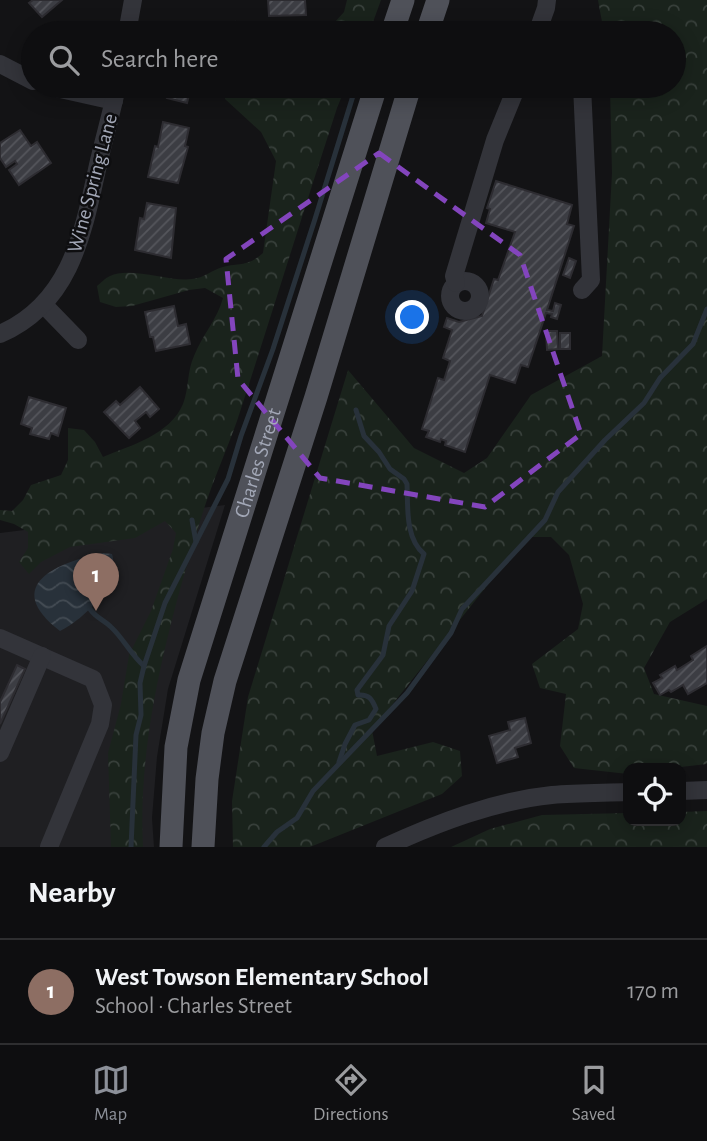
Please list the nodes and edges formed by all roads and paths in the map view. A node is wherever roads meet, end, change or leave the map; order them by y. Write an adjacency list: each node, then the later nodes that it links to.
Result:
1 (133, 0): 5 (street)
2 (403, 0): 6 (main road)
3 (438, 0): 7 (main road)
4 (547, 0): 8 (street)
5 (129, 21)
6 (396, 21)
7 (431, 21)
8 (541, 21)
9 (0, 64): 10 (street)
10 (21, 75)
11 (114, 98): 18 (street, Wine Spring Lane)
12 (372, 98): 28 (main road, Charles Street)
13 (406, 98): 29 (main road, Charles Street)
14 (512, 98): 16 (street)
15 (583, 98): 17 (street)
16 (456, 283)
17 (582, 290)
18 (44, 305): 19 (street, Wine Spring Lane); 20 (street)
19 (0, 334)
20 (78, 340)
21 (0, 638): 22 (street)
22 (42, 656): 23 (street); 27 (street)
23 (0, 753)
24 (707, 790): 25 (street)
25 (686, 791)
26 (623, 792): 30 (street)
27 (49, 847)
28 (171, 847)
29 (203, 847)
30 (385, 847)

